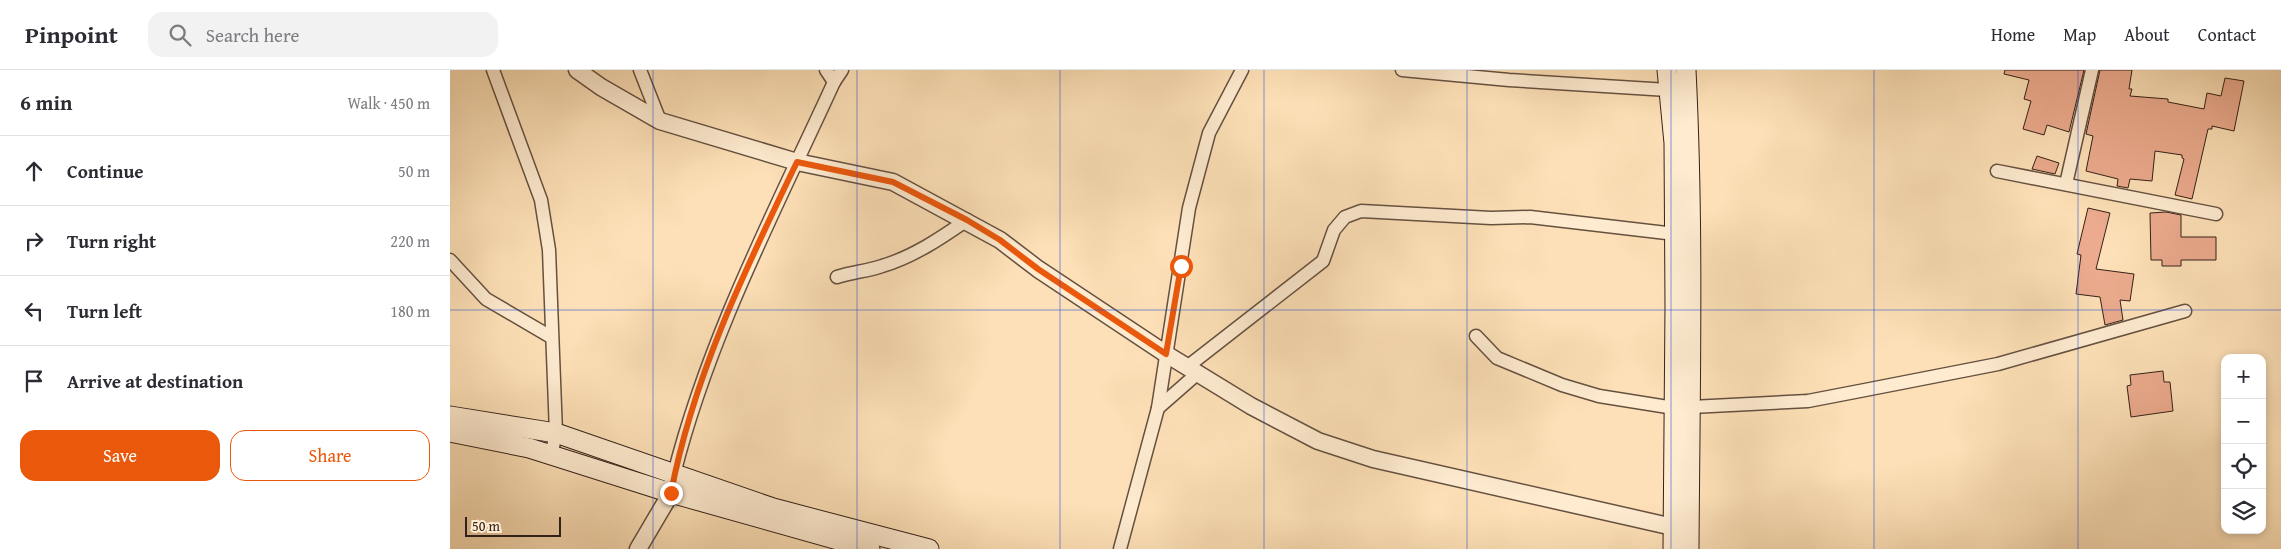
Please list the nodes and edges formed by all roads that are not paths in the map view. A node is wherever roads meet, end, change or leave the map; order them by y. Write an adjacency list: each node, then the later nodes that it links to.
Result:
1 (493, 70): 24 (street)
2 (577, 70): 13 (street)
3 (640, 70): 13 (street)
4 (826, 70): 11 (street)
5 (842, 70): 11 (street)
6 (1242, 70): 25 (street)
7 (1402, 70): 12 (street)
8 (1667, 70): 12 (main road)
9 (1686, 70): 28 (main road)
10 (2092, 70): 16 (street)
11 (834, 82): 14 (street)
12 (1668, 90): 19 (main road)
13 (660, 121): 14 (street)
14 (797, 162): 18 (street); 33 (street)
15 (1997, 171): 16 (street)
16 (2066, 184): 17 (street)
17 (2216, 214)
18 (967, 220): 21 (street); 25 (street)
19 (1674, 234): 26 (street); 28 (main road)
20 (450, 260): 24 (street)
21 (837, 277)
22 (2185, 312): 28 (street)
23 (1476, 336): 28 (street)
24 (551, 337): 31 (street)
25 (1166, 354): 26 (street); 27 (street)
26 (1193, 370): 27 (street); 35 (street)
27 (1158, 408): 39 (street)
28 (1682, 408): 35 (main road); 41 (main road)
29 (450, 416): 31 (main road)
30 (450, 432): 32 (main road)
31 (556, 433): 32 (street); 33 (main road)
32 (551, 456): 34 (main road)
33 (674, 474): 34 (street); 38 (main road)
34 (671, 493): 36 (street); 37 (main road)
35 (1673, 527): 40 (main road)
36 (638, 549)
37 (870, 549)
38 (929, 549)
39 (1120, 549)
40 (1673, 549)
41 (1689, 549)

